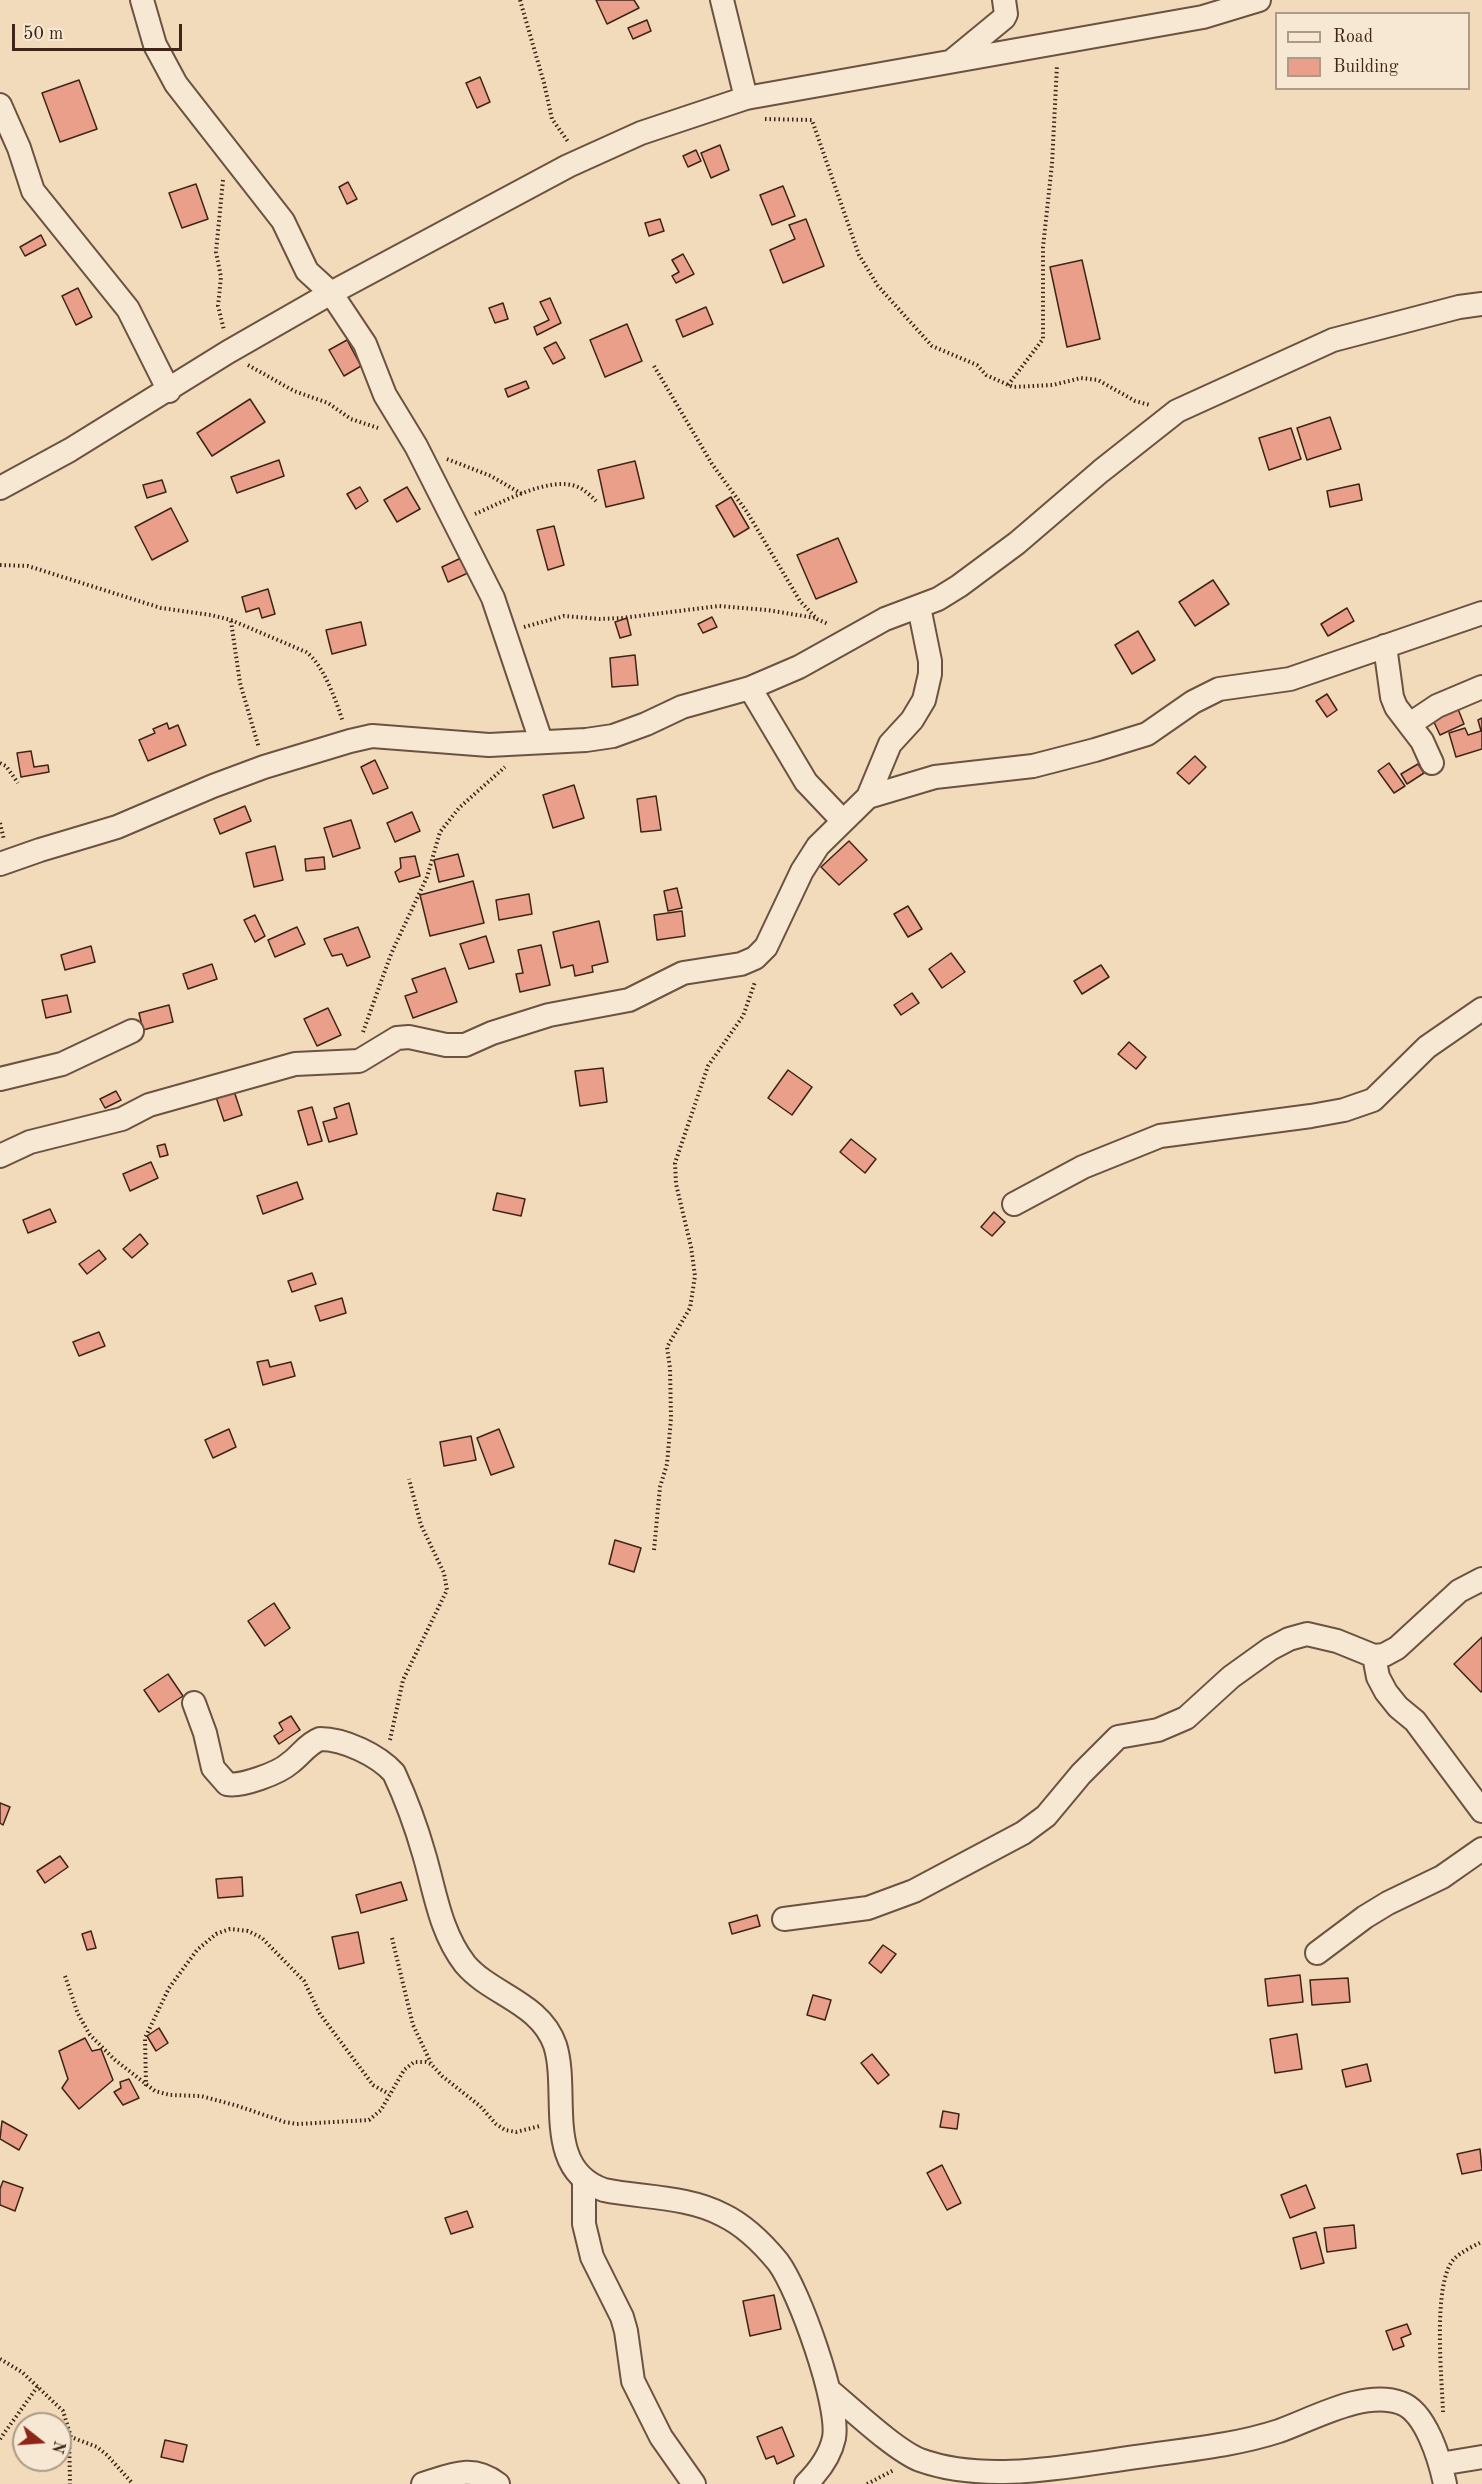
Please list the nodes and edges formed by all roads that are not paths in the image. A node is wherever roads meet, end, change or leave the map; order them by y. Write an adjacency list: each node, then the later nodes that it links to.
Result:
1 (142, 0): 8 (street)
2 (722, 0): 6 (street)
3 (1004, 0): 5 (street)
4 (1259, 0): 5 (street)
5 (949, 63): 6 (street)
6 (746, 98): 8 (street)
7 (0, 105): 10 (street)
8 (331, 292): 10 (street); 18 (street)
9 (1482, 304): 12 (street)
10 (169, 391): 11 (street)
11 (0, 488)
12 (919, 608): 16 (street); 20 (street)
13 (1482, 613): 14 (street)
14 (1385, 646): 17 (street); 20 (street)
15 (1482, 687): 17 (street)
16 (750, 688): 18 (street); 21 (street)
17 (1410, 724): 19 (street)
18 (532, 742): 22 (street)
19 (1432, 763)
20 (868, 797): 21 (street)
21 (843, 821): 26 (street)
22 (0, 864)
23 (1482, 1009): 27 (street)
24 (132, 1031): 25 (street)
25 (0, 1078)
26 (0, 1156)
27 (1014, 1204)
28 (1482, 1580): 29 (street)
29 (1374, 1656): 31 (street); 33 (street)
30 (194, 1702): 35 (street)
31 (1482, 1811)
32 (1482, 1849): 34 (street)
33 (784, 1919)
34 (1317, 1953)
35 (584, 2180): 36 (street); 41 (street)
36 (830, 2391): 38 (street); 42 (street)
37 (1482, 2457): 38 (street)
38 (1443, 2474)
39 (423, 2484): 40 (street)
40 (498, 2484)
41 (694, 2484)
42 (806, 2484)

